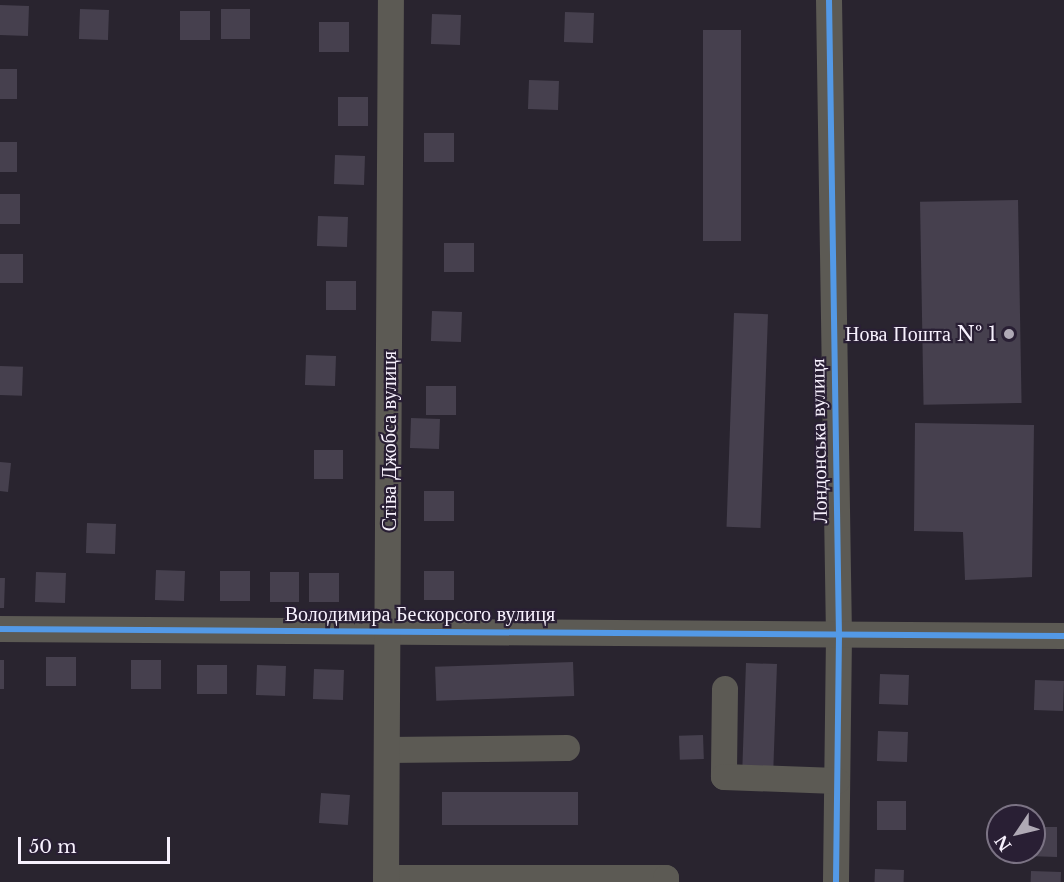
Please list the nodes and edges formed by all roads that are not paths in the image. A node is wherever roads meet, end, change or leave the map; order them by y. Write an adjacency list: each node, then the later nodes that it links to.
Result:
1 (391, 0): 4 (street, Стіва Джобса вулиця)
2 (829, 0): 5 (street, Лондонська вулиця)
3 (0, 629): 4 (street, Володимира Бескорсого вулиця)
4 (388, 629): 5 (street, Володимира Бескорсого вулиця); 9 (street, Стіва Джобса вулиця)
5 (839, 635): 6 (street, Володимира Бескорсого вулиця); 10 (street, Лондонська вулиця)
6 (1064, 636)
7 (725, 689): 10 (street)
8 (567, 748): 9 (street)
9 (387, 750): 11 (street, Стіва Джобса вулиця)
10 (837, 781): 14 (street, Лондонська вулиця)
11 (386, 880): 12 (street)
12 (533, 880): 13 (street)
13 (666, 882)
14 (836, 882)

